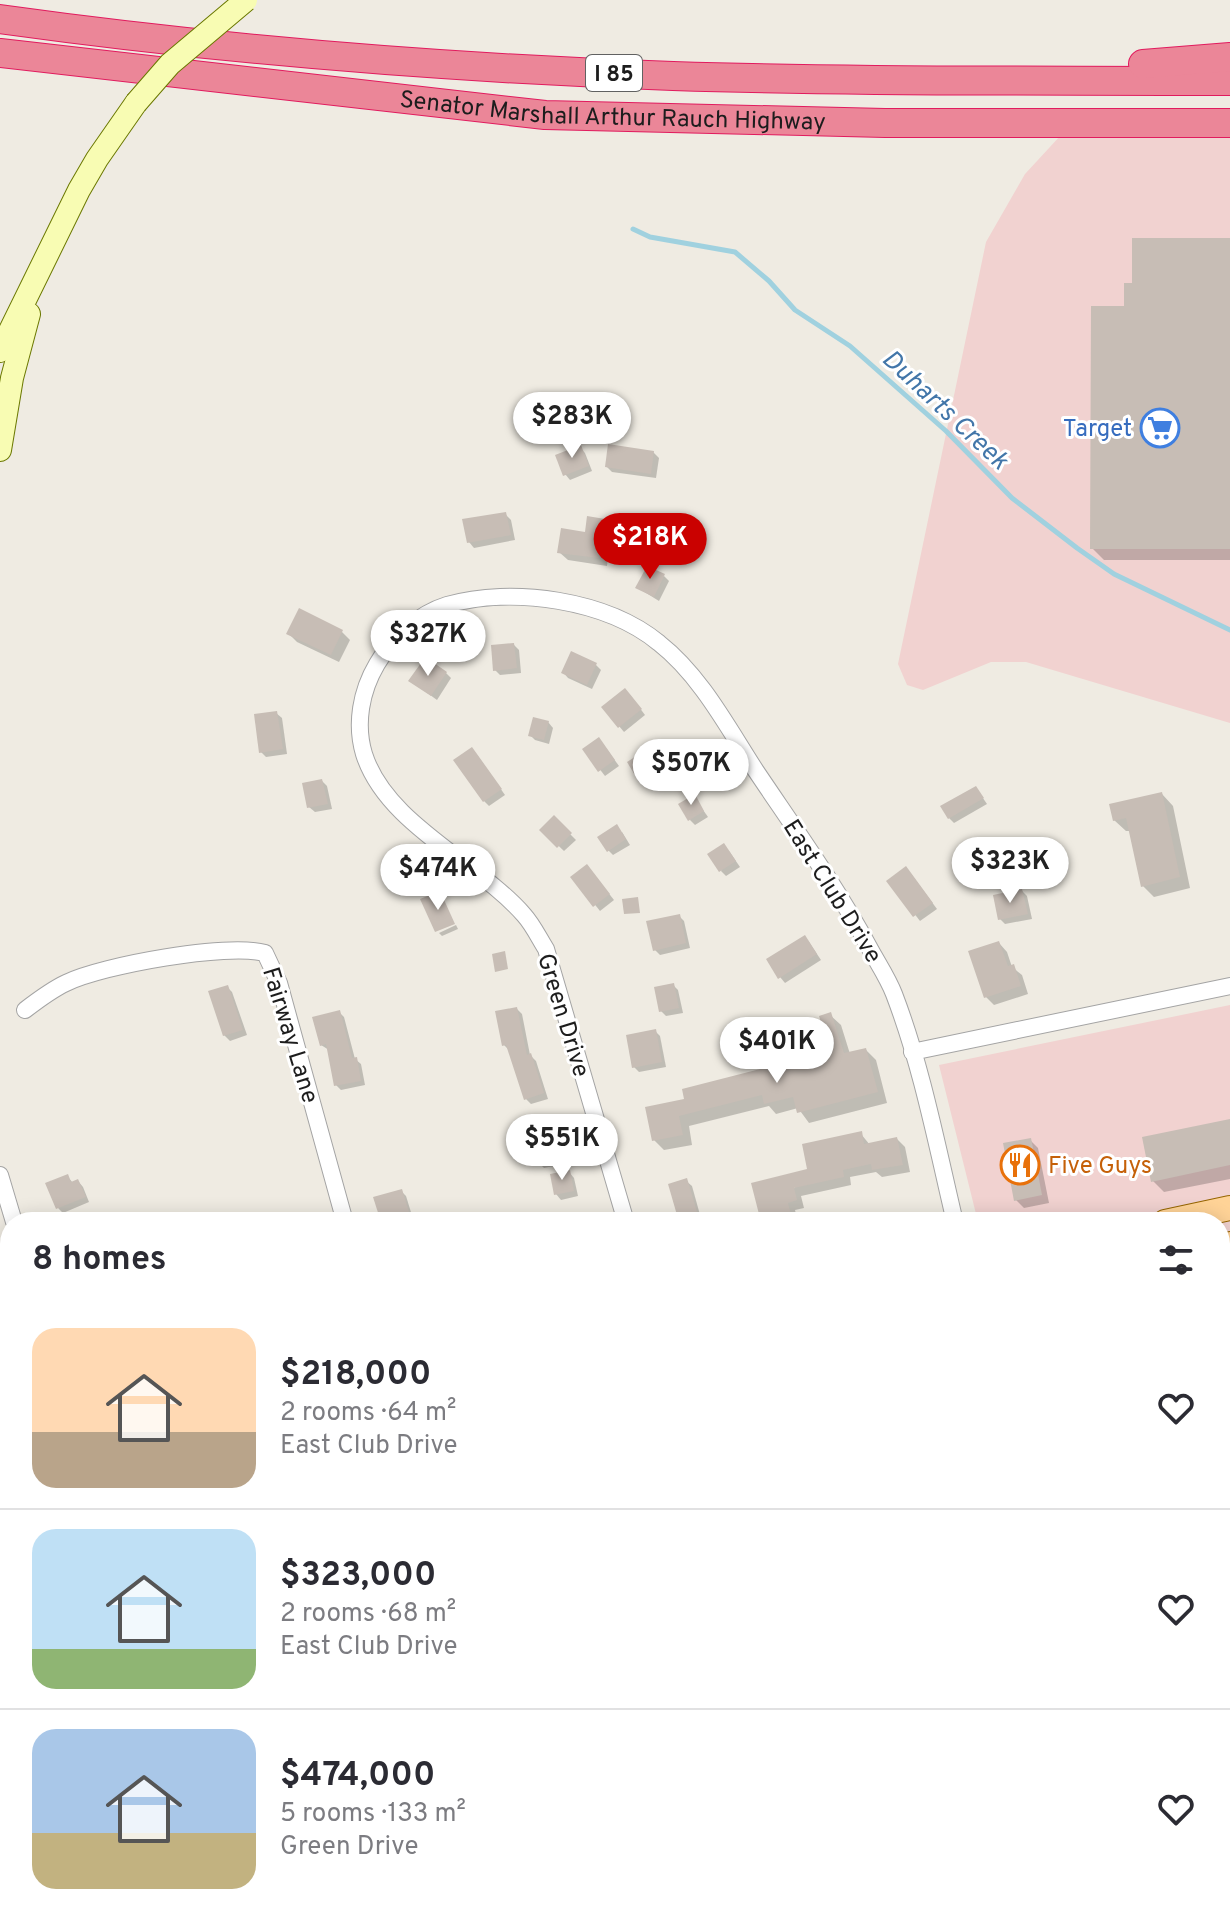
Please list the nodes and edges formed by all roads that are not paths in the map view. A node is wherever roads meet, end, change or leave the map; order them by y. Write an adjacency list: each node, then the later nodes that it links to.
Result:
1 (246, 0): 8 (main road, bridge)
2 (0, 19): 5 (highway, Senator Marshall Arthur Rauch Highway / I 85)
3 (0, 53): 7 (highway, Senator Marshall Arthur Rauch Highway / I 85)
4 (1230, 57): 5 (highway)
5 (950, 80): 6 (highway, Senator Marshall Arthur Rauch Highway / I 85)
6 (1230, 81)
7 (1230, 123)
8 (36, 278): 9 (main road); 10 (main road)
9 (0, 351)
10 (0, 450)
11 (406, 815): 14 (street, East Club Drive); 18 (street, Green Drive)
12 (1230, 986): 14 (street)
13 (25, 1010): 17 (street, Fairway Lane)
14 (912, 1052): 19 (street, East Club Drive)
15 (0, 1175): 16 (street)
16 (11, 1212)
17 (342, 1212)
18 (623, 1212)
19 (952, 1212)

